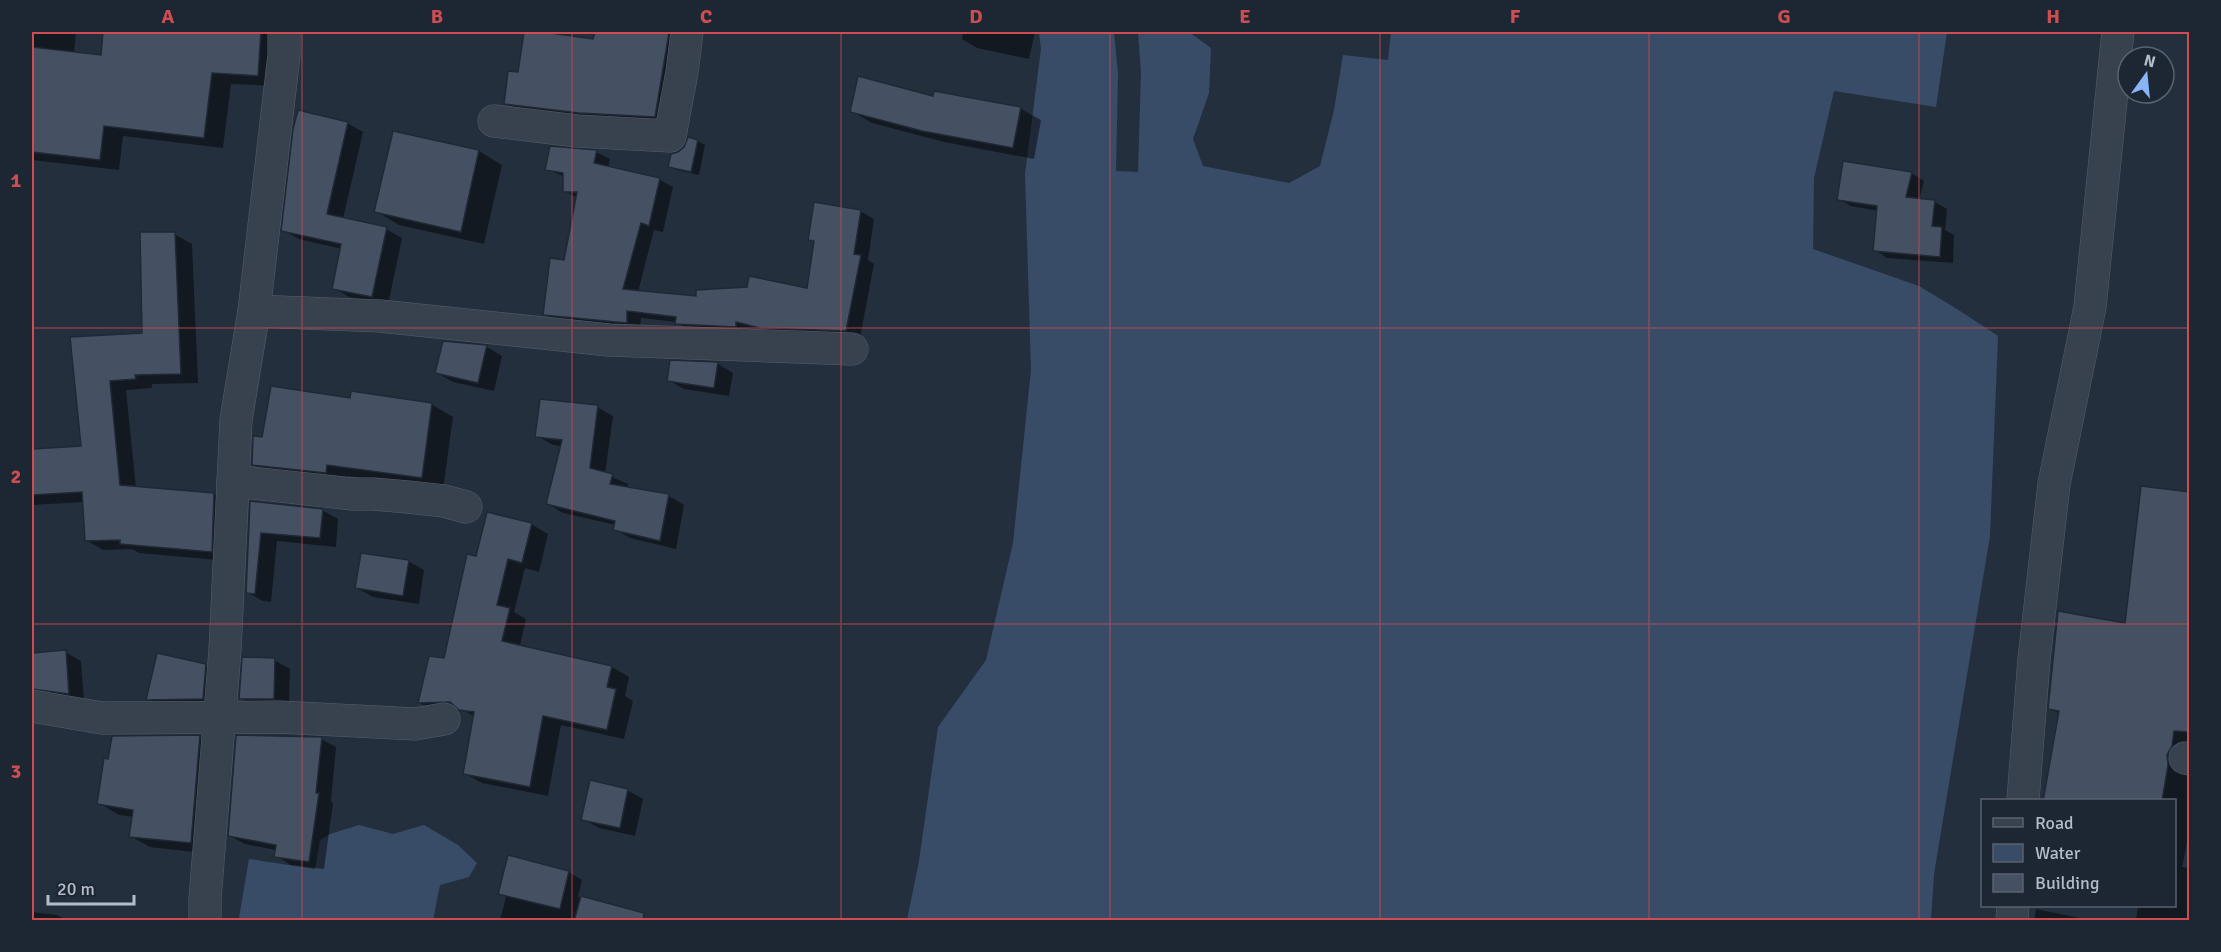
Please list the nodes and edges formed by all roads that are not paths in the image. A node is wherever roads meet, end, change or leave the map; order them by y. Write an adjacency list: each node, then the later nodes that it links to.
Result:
1 (284, 32): 5 (street)
2 (687, 32): 4 (street)
3 (2118, 32): 12 (street)
4 (494, 121)
5 (254, 311): 6 (street); 7 (street)
6 (852, 349)
7 (233, 481): 8 (street); 10 (street)
8 (466, 507)
9 (32, 706): 10 (street)
10 (219, 717): 11 (street); 13 (street)
11 (444, 719)
12 (2023, 799)
13 (205, 921)

